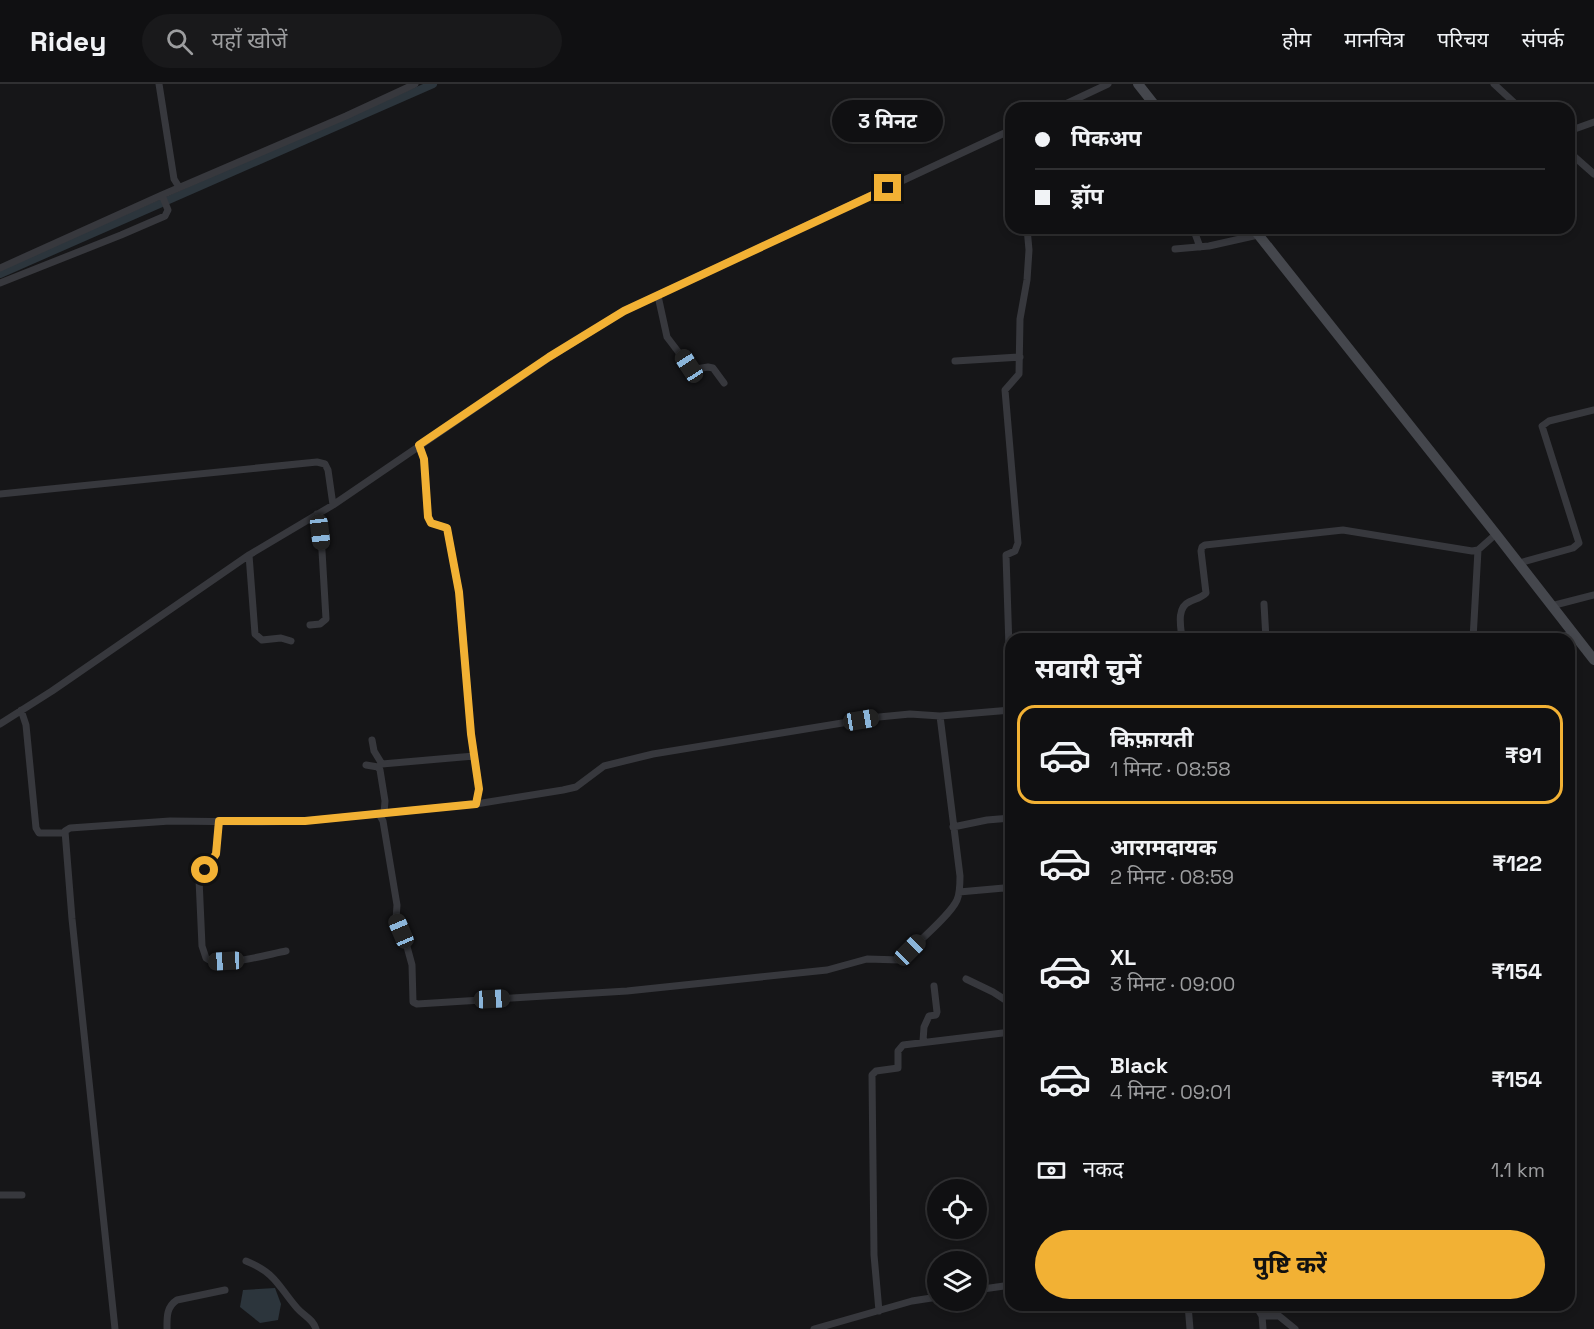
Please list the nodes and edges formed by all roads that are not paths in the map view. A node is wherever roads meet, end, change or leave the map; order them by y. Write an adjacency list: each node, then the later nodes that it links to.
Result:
1 (159, 84): 14 (street)
2 (415, 84): 14 (street)
3 (1108, 84): 6 (street)
4 (1138, 84): 7 (street)
5 (1494, 84): 8 (street)
6 (1070, 102)
7 (1152, 102)
8 (1514, 102)
9 (1594, 122): 10 (street)
10 (1575, 129)
11 (1005, 133): 24 (street)
12 (1575, 157): 13 (street)
13 (1594, 174)
14 (179, 187): 15 (street)
15 (163, 198): 22 (street); 23 (street)
16 (1028, 234): 25 (street)
17 (1195, 234): 20 (street)
18 (1246, 234): 20 (street)
19 (1258, 234): 33 (street)
20 (1200, 247): 21 (street)
21 (1174, 249)
22 (0, 268)
23 (0, 283)
24 (658, 296): 27 (street); 29 (street)
25 (1020, 357): 26 (street); 41 (street)
26 (955, 361)
27 (724, 383)
28 (1594, 410): 36 (street)
29 (419, 445): 31 (street); 54 (street)
30 (0, 494): 31 (street)
31 (333, 505): 32 (street)
32 (317, 514): 35 (street); 40 (street)
33 (1496, 534): 34 (street); 36 (street)
34 (1478, 550): 42 (street); 44 (street)
35 (249, 555): 47 (street); 49 (street)
36 (1519, 563): 39 (street)
37 (1594, 595): 39 (street)
38 (1264, 604): 43 (street)
39 (1551, 606): 45 (street)
40 (310, 626)
41 (1009, 633)
42 (1181, 633)
43 (1266, 633)
44 (1473, 633)
45 (1572, 633)
46 (1575, 636): 48 (street)
47 (291, 641)
48 (1594, 660)
49 (21, 710): 52 (street); 61 (street)
50 (1005, 711): 51 (street)
51 (940, 716): 56 (street); 60 (street)
52 (0, 724)
53 (372, 740): 54 (street)
54 (474, 756): 56 (street)
55 (366, 765): 57 (street)
56 (476, 804): 57 (street)
57 (382, 813): 59 (street); 63 (street)
58 (1005, 818): 60 (street)
59 (219, 821): 61 (street); 64 (street)
60 (953, 827): 63 (street)
61 (64, 833): 81 (street)
62 (1005, 888): 63 (street)
63 (959, 892)
64 (286, 951)
65 (966, 979): 67 (street)
66 (934, 986): 69 (street)
67 (1005, 1000)
68 (1005, 1032): 69 (street)
69 (923, 1041): 77 (street)
70 (0, 1195): 71 (street)
71 (22, 1195)
72 (246, 1261): 83 (street)
73 (1005, 1286): 74 (street)
74 (987, 1288)
75 (225, 1290): 82 (street)
76 (927, 1299): 77 (street)
77 (879, 1311): 84 (street)
78 (1188, 1311): 85 (street)
79 (1259, 1311): 80 (street)
80 (1262, 1316): 86 (street); 87 (street)
81 (115, 1329)
82 (167, 1329)
83 (316, 1329)
84 (814, 1329)
85 (1190, 1329)
86 (1263, 1329)
87 (1295, 1329)

